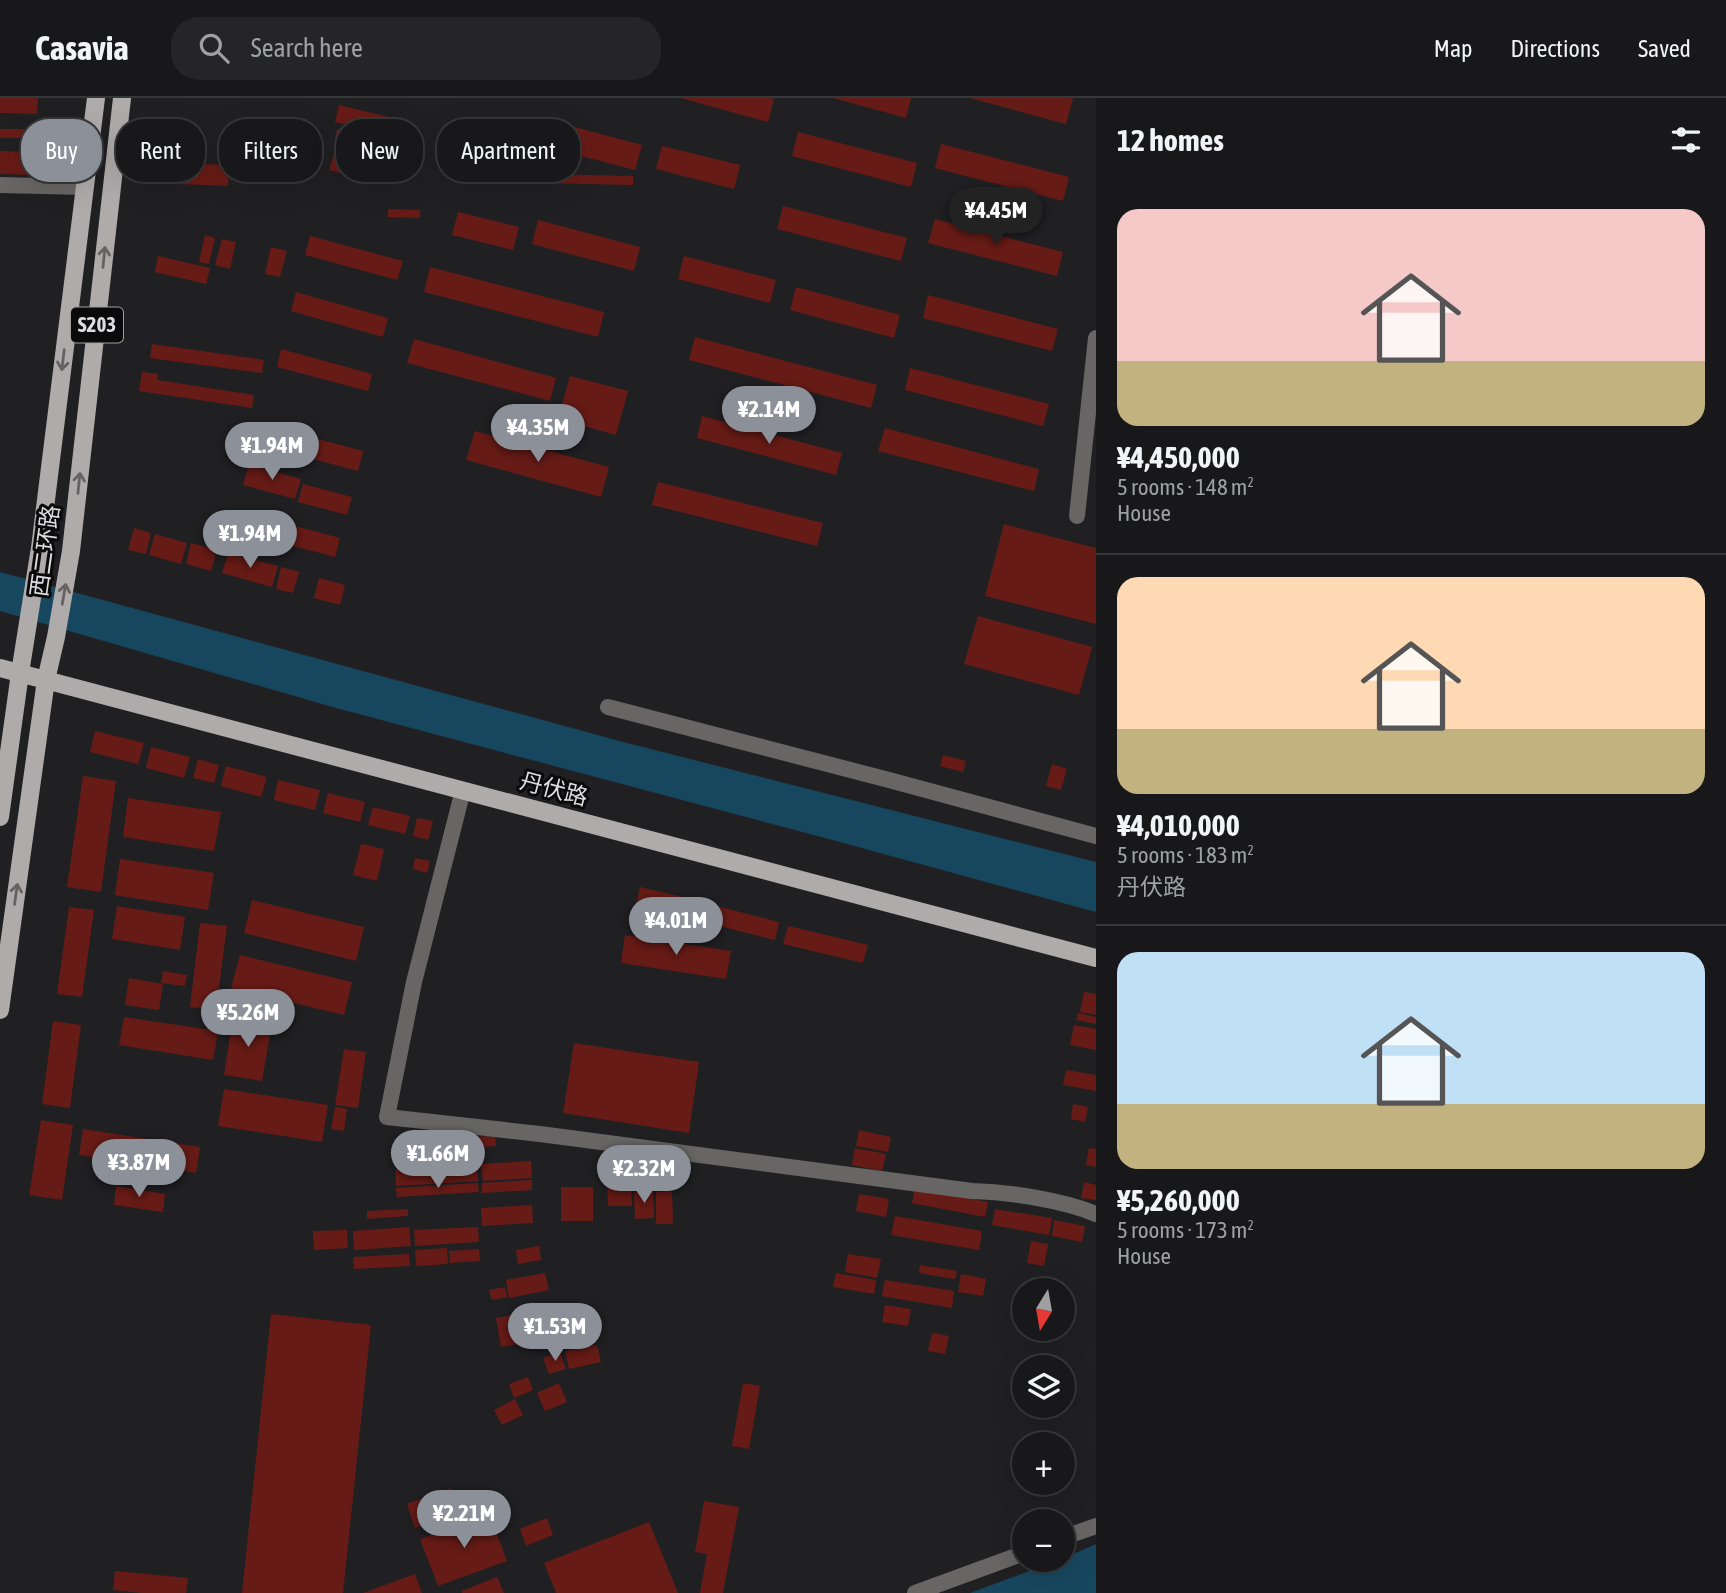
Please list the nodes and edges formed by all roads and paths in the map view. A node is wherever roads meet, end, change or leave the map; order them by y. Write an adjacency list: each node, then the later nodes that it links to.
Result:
1 (96, 98): 4 (main road, 西二环路 / S203)
2 (122, 98): 9 (main road, 西二环路 / S203, one-way to 2)
3 (0, 185): 4 (street)
4 (83, 187): 8 (main road, 西二环路 / S203, one-way to 8)
5 (1096, 338): 6 (street)
6 (1077, 516)
7 (0, 668): 8 (main road, 丹伏路)
8 (20, 673): 9 (main road, 丹伏路); 12 (main road, 西二环路 / S203)
9 (46, 680): 11 (main road, 丹伏路); 15 (main road, 西二环路 / S203, one-way to 9)
10 (608, 707): 13 (street)
11 (463, 790): 14 (main road, 丹伏路); 16 (street)
12 (0, 817)
13 (1096, 836)
14 (1096, 958)
15 (0, 1010)
16 (1096, 1214)
17 (1096, 1526): 18 (street)
18 (1075, 1533)
19 (1012, 1557): 20 (street)
20 (915, 1593)

